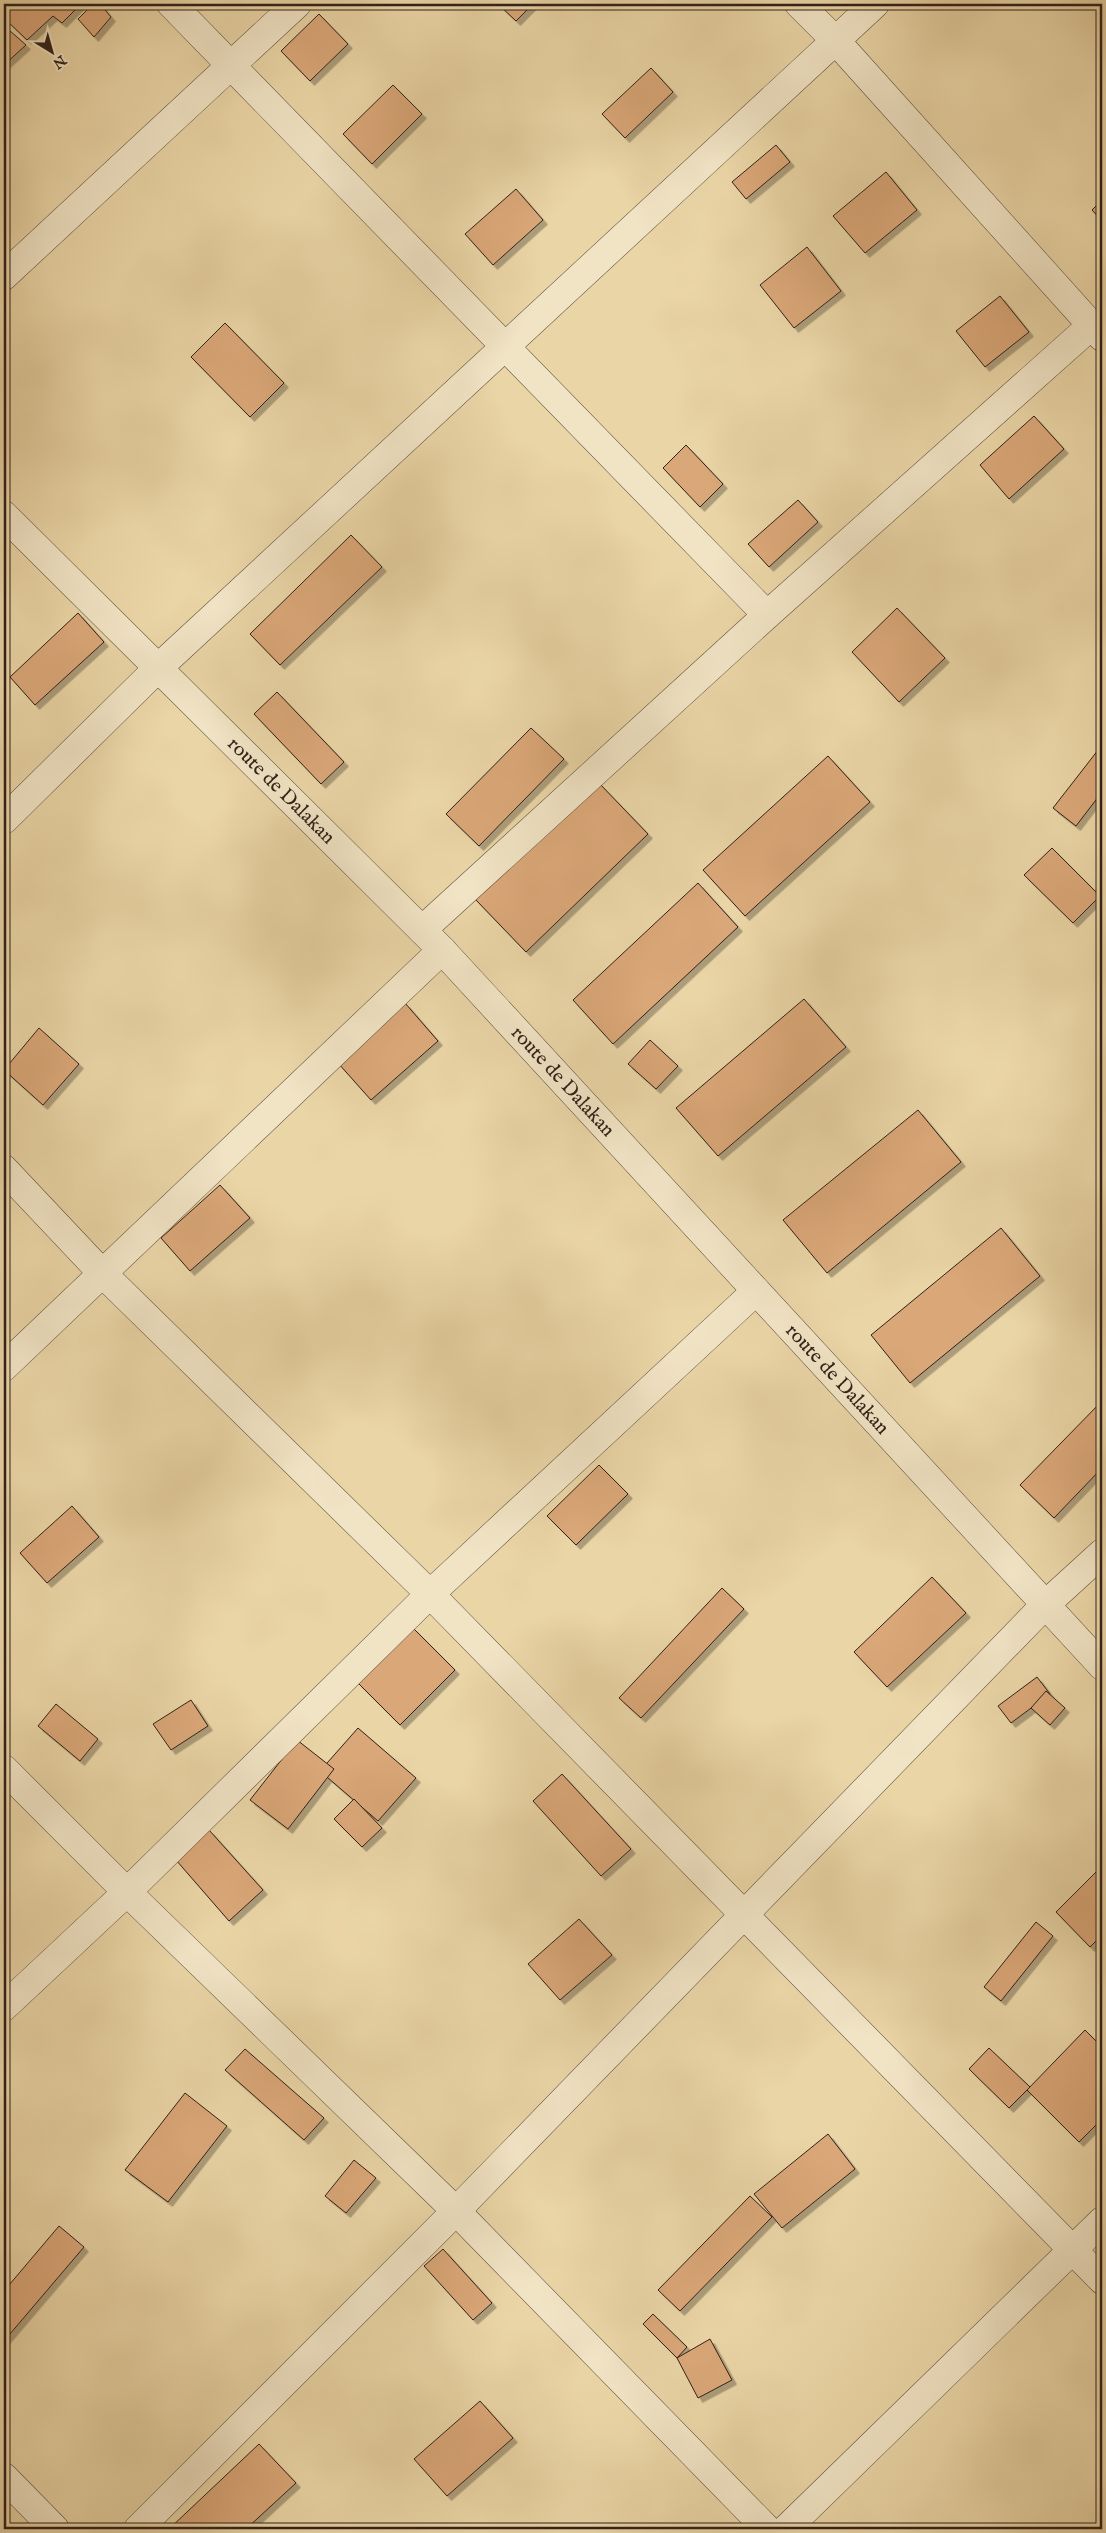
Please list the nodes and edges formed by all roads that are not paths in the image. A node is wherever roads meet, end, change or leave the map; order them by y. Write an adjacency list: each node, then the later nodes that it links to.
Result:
1 (171, 4): 6 (street)
2 (297, 4): 6 (street)
3 (799, 4): 5 (street)
4 (875, 4): 5 (street)
5 (836, 41): 8 (street); 9 (street)
6 (230, 66): 7 (street); 9 (street)
7 (4, 276)
8 (1097, 331): 11 (street)
9 (504, 346): 11 (street); 12 (street)
10 (4, 516): 12 (street, route de Dalakan)
11 (767, 615): 14 (street)
12 (158, 668): 13 (street); 14 (street, route de Dalakan)
13 (4, 820)
14 (422, 930): 15 (street, route de Dalakan)
15 (442, 950): 17 (street); 18 (street, route de Dalakan)
16 (4, 1169): 17 (street)
17 (103, 1274): 19 (street); 21 (street)
18 (756, 1291): 21 (street); 22 (street, route de Dalakan)
19 (4, 1367)
20 (1102, 1553): 22 (street)
21 (430, 1594): 25 (street); 26 (street)
22 (1045, 1605): 23 (street, route de Dalakan); 26 (street)
23 (1102, 1666)
24 (4, 1769): 25 (street)
25 (127, 1892): 27 (street); 28 (street)
26 (743, 1915): 28 (street); 30 (street)
27 (4, 2007)
28 (456, 2211): 34 (street); 35 (street)
29 (1102, 2221): 30 (street)
30 (1073, 2249): 31 (street); 36 (street)
31 (1102, 2280)
32 (4, 2477): 33 (street)
33 (55, 2529)
34 (138, 2529)
35 (767, 2529)
36 (786, 2529)

